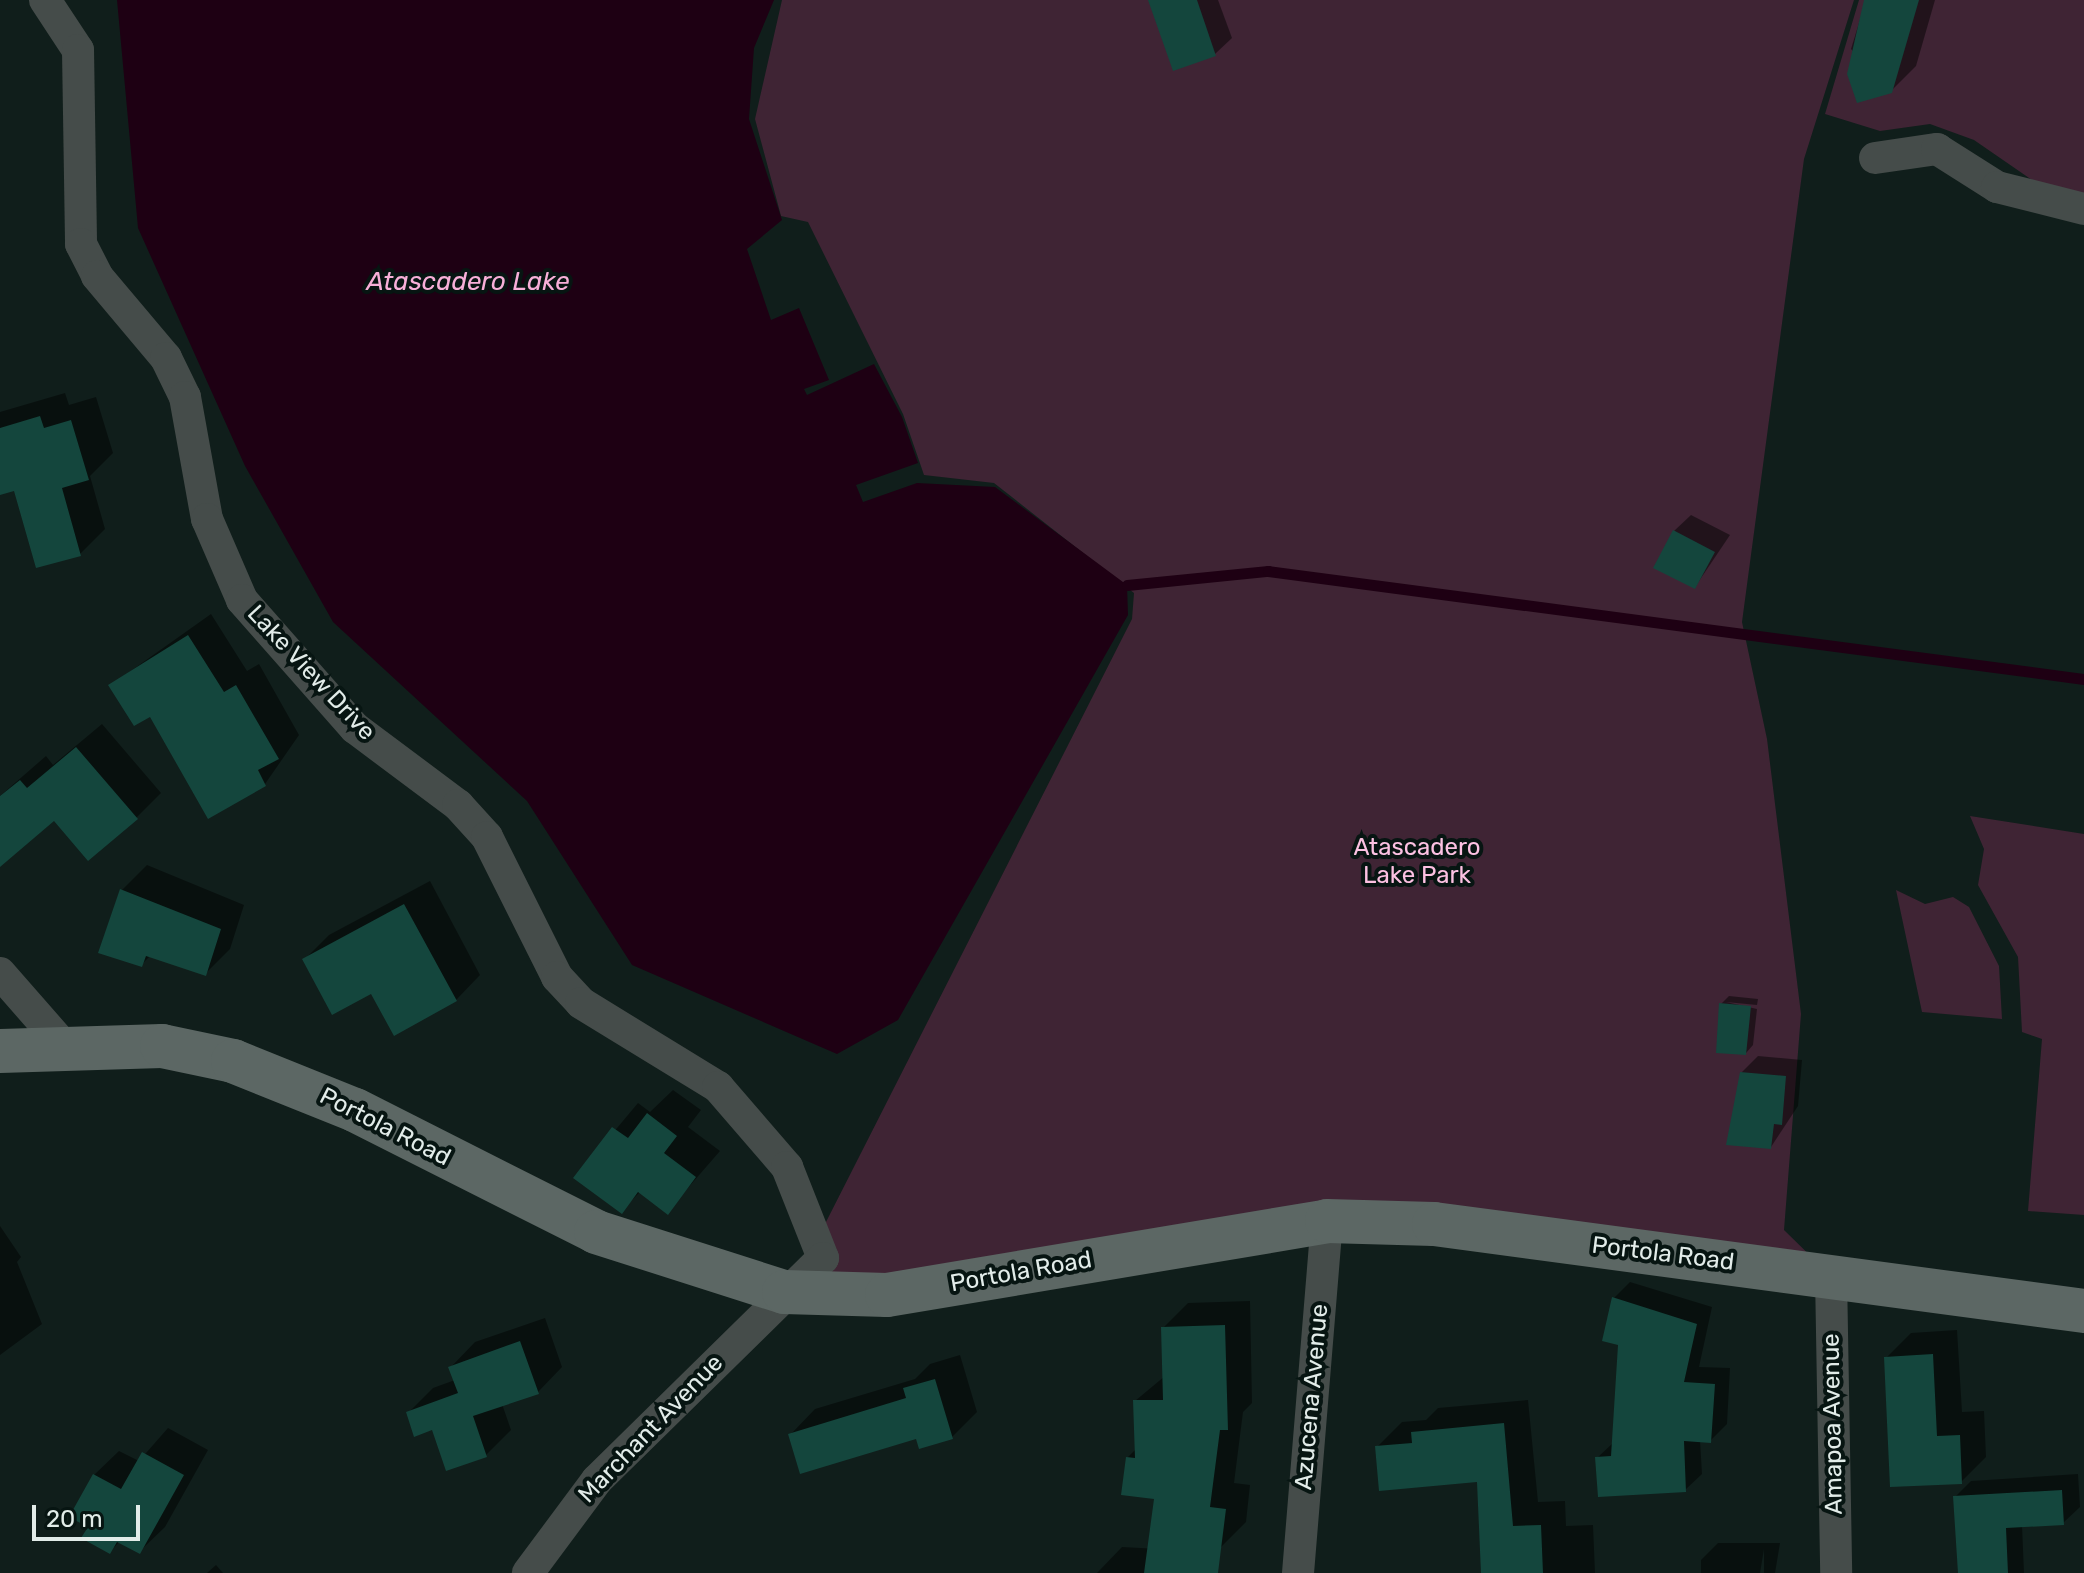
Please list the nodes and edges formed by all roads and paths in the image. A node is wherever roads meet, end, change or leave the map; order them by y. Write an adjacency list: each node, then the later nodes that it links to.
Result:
1 (45, 0): 9 (street, Lake View Drive)
2 (1875, 158): 3 (street)
3 (2084, 209)
4 (0, 973): 5 (street)
5 (64, 1046): 6 (street, Portola Road); 9 (street, Portola Road)
6 (0, 1051)
7 (1327, 1221): 8 (street, Portola Road); 9 (street, Portola Road); 12 (street, Azucena Avenue)
8 (1831, 1275): 10 (street, Portola Road); 13 (street, Amapoa Avenue)
9 (784, 1292): 11 (street, Marchant Avenue)
10 (2084, 1311)
11 (528, 1573)
12 (1298, 1573)
13 (1836, 1573)

